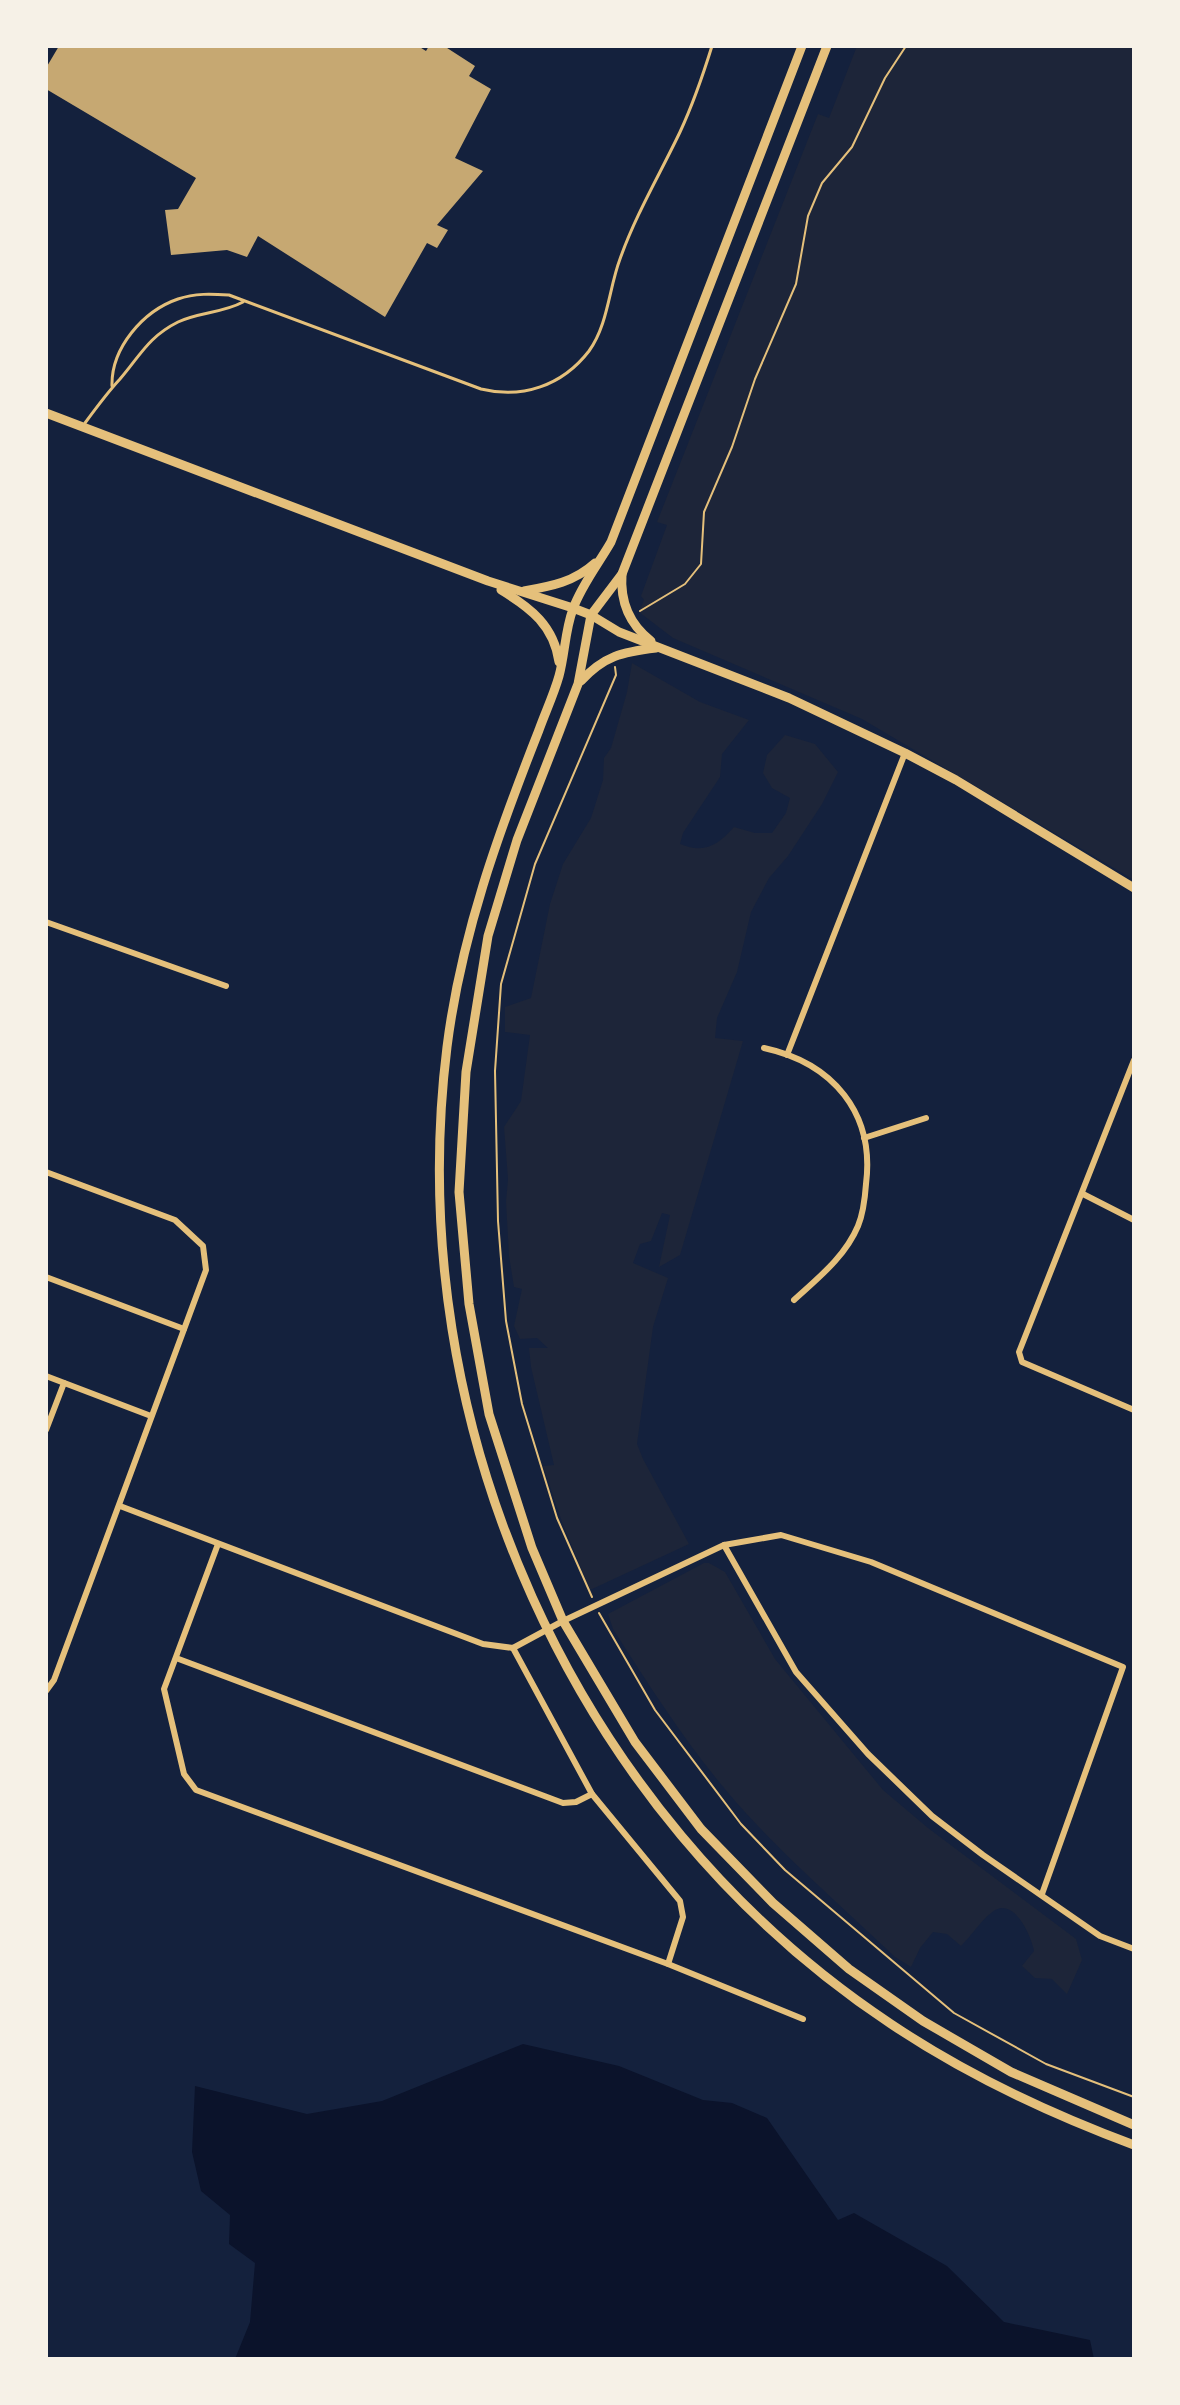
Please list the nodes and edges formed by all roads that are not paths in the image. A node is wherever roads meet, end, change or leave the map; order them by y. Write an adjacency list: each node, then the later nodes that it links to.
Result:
1 (712, 46): 4 (lane)
2 (802, 46): 8 (main road)
3 (827, 46): 9 (main road)
4 (243, 302): 5 (lane); 5 (lane)
5 (112, 386): 7 (lane)
6 (46, 413): 7 (main road)
7 (82, 427): 10 (main road)
8 (611, 542): 10 (main road); 11 (main road)
9 (622, 574): 12 (main road); 13 (main road)
10 (488, 581): 11 (main road); 14 (main road)
11 (573, 608): 12 (main road); 14 (main road)
12 (591, 615): 13 (main road); 15 (main road)
13 (660, 648): 15 (main road); 16 (main road)
14 (559, 678): 40 (main road)
15 (578, 684): 39 (main road)
16 (905, 753): 17 (main road); 21 (street)
17 (1134, 888)
18 (46, 922): 19 (street)
19 (226, 986)
20 (764, 1048): 21 (street)
21 (787, 1055): 24 (street)
22 (1134, 1060): 26 (street)
23 (926, 1118): 24 (street)
24 (864, 1138): 29 (street)
25 (46, 1172): 30 (street)
26 (1083, 1194): 27 (street); 33 (street)
27 (1134, 1220)
28 (46, 1277): 30 (street)
29 (794, 1300)
30 (184, 1329): 34 (street)
31 (46, 1376): 32 (street)
32 (64, 1383): 34 (street); 35 (street)
33 (1134, 1410)
34 (151, 1416): 36 (street)
35 (46, 1430)
36 (120, 1506): 37 (street); 43 (street)
37 (218, 1544): 41 (street); 42 (street)
38 (724, 1545): 39 (street); 45 (street); 45 (street)
39 (563, 1621): 40 (street); 49 (main road)
40 (546, 1630): 41 (street); 50 (main road)
41 (513, 1648): 44 (street)
42 (176, 1658): 44 (street); 47 (street)
43 (46, 1691)
44 (592, 1794): 47 (street)
45 (1042, 1894): 46 (street)
46 (1134, 1949)
47 (668, 1964): 48 (street)
48 (803, 2019)
49 (1134, 2125)
50 (1134, 2145)

